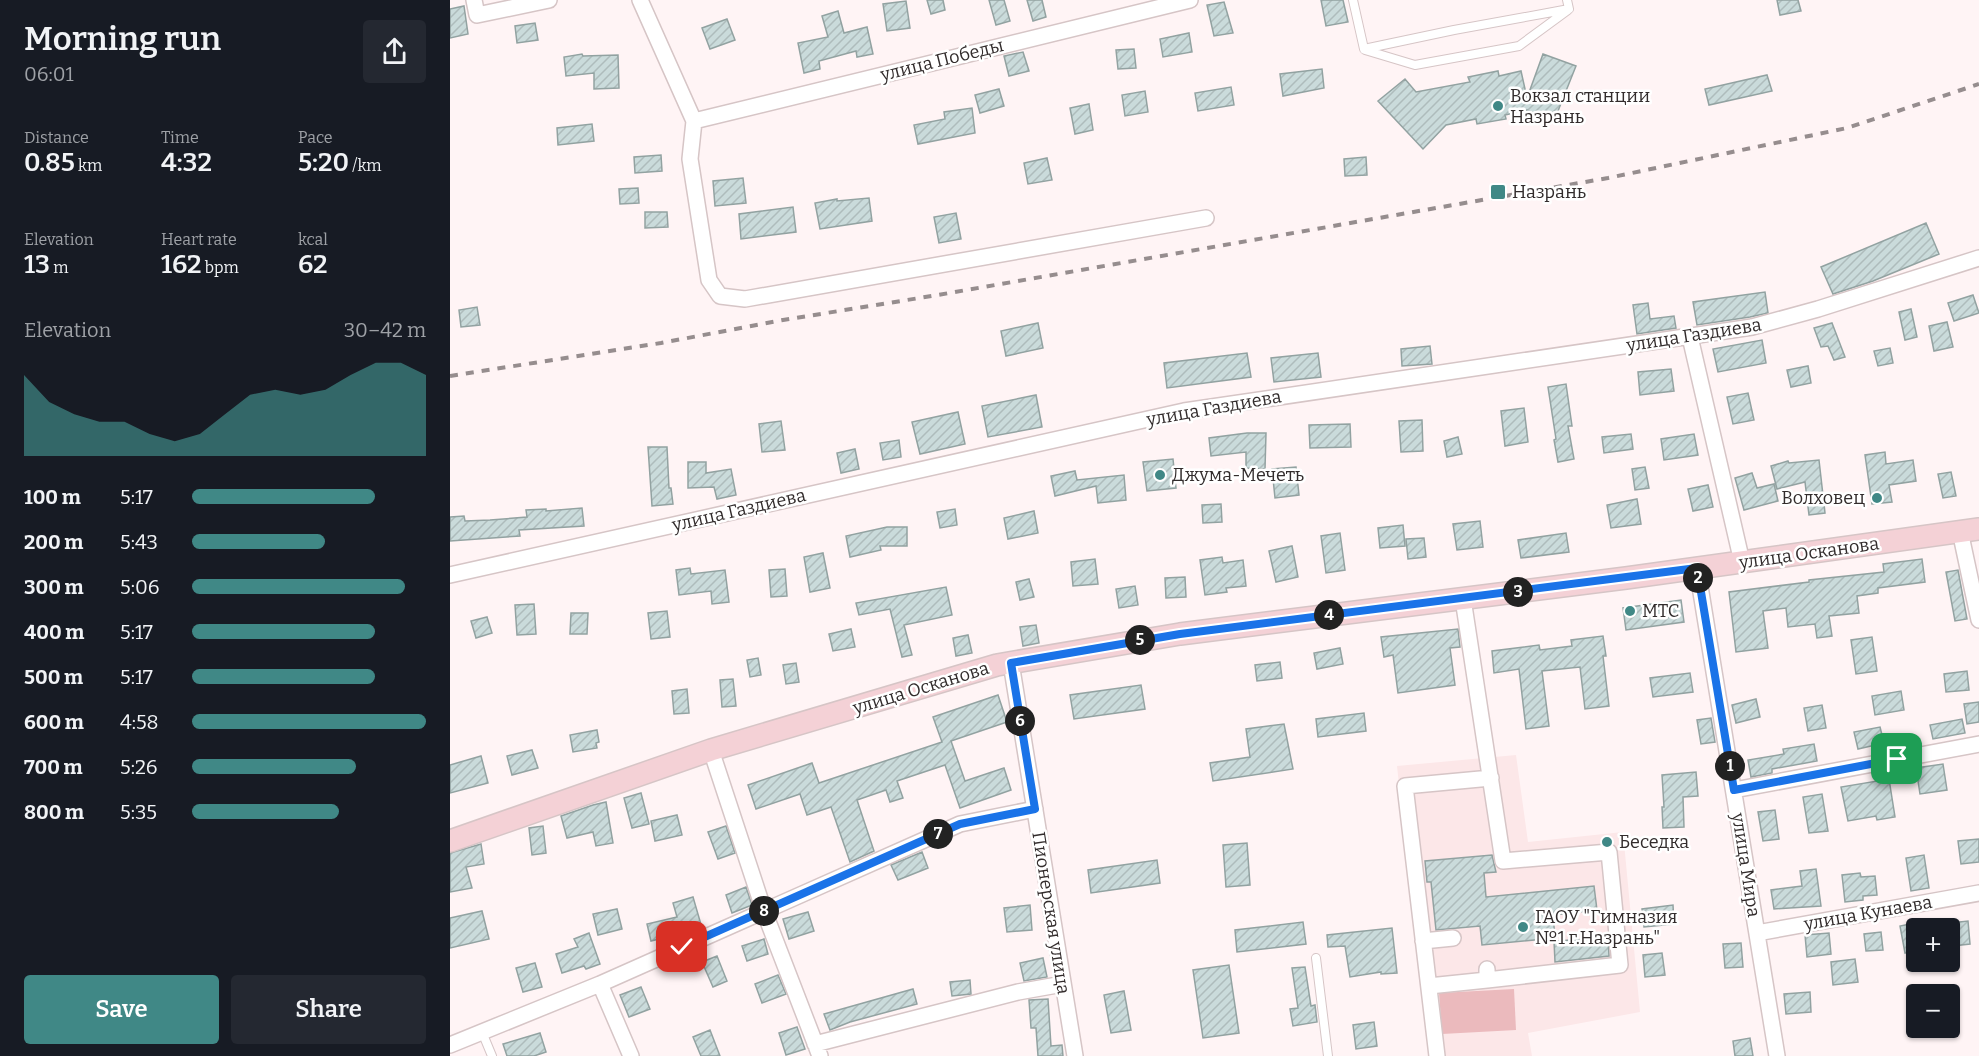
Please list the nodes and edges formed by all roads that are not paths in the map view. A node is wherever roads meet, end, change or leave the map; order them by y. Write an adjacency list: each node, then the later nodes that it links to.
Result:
1 (474, 0): 2 (street)
2 (549, 0)
3 (640, 0): 9 (street)
4 (1190, 0): 9 (street, улица Победы)
5 (1353, 0): 8 (lane)
6 (1567, 0): 7 (lane)
7 (1569, 9): 8 (lane); 8 (lane)
8 (1364, 50)
9 (694, 121): 10 (street)
10 (1206, 218)
11 (1979, 258): 12 (street, улица Газдиева)
12 (1690, 337): 14 (street); 16 (street, улица Газдиева)
13 (1970, 530): 14 (main road, улица Осканова); 18 (street)
14 (1742, 562): 15 (main road, улица Осканова)
15 (1697, 568): 17 (main road, улица Осканова); 23 (street, улица Мира)
16 (450, 575)
17 (1463, 599): 19 (main road, улица Осканова); 22 (street)
18 (1979, 620)
19 (1011, 663): 21 (main road, улица Осканова); 24 (street, Пионерская улица)
20 (1979, 744): 23 (street)
21 (711, 750): 25 (main road, улица Осканова); 27 (street)
22 (1491, 778): 30 (street); 34 (street)
23 (1734, 790): 28 (street, улица Мира)
24 (1035, 809): 27 (street); 33 (street, Пионерская улица)
25 (450, 841)
26 (1979, 893): 28 (street, улица Кунаева)
27 (764, 911): 32 (street); 37 (street)
28 (1757, 933): 43 (street, улица Мира)
29 (1453, 938): 30 (street)
30 (1423, 941): 34 (street)
31 (1317, 958): 41 (lane)
32 (600, 984): 35 (street); 39 (street)
33 (1063, 984): 37 (street); 40 (street, Пионерская улица)
34 (1429, 986): 42 (street)
35 (482, 1032): 36 (street); 38 (lane)
36 (450, 1045)
37 (818, 1050)
38 (492, 1056)
39 (631, 1056)
40 (1075, 1056)
41 (1328, 1056)
42 (1437, 1056)
43 (1777, 1056)

